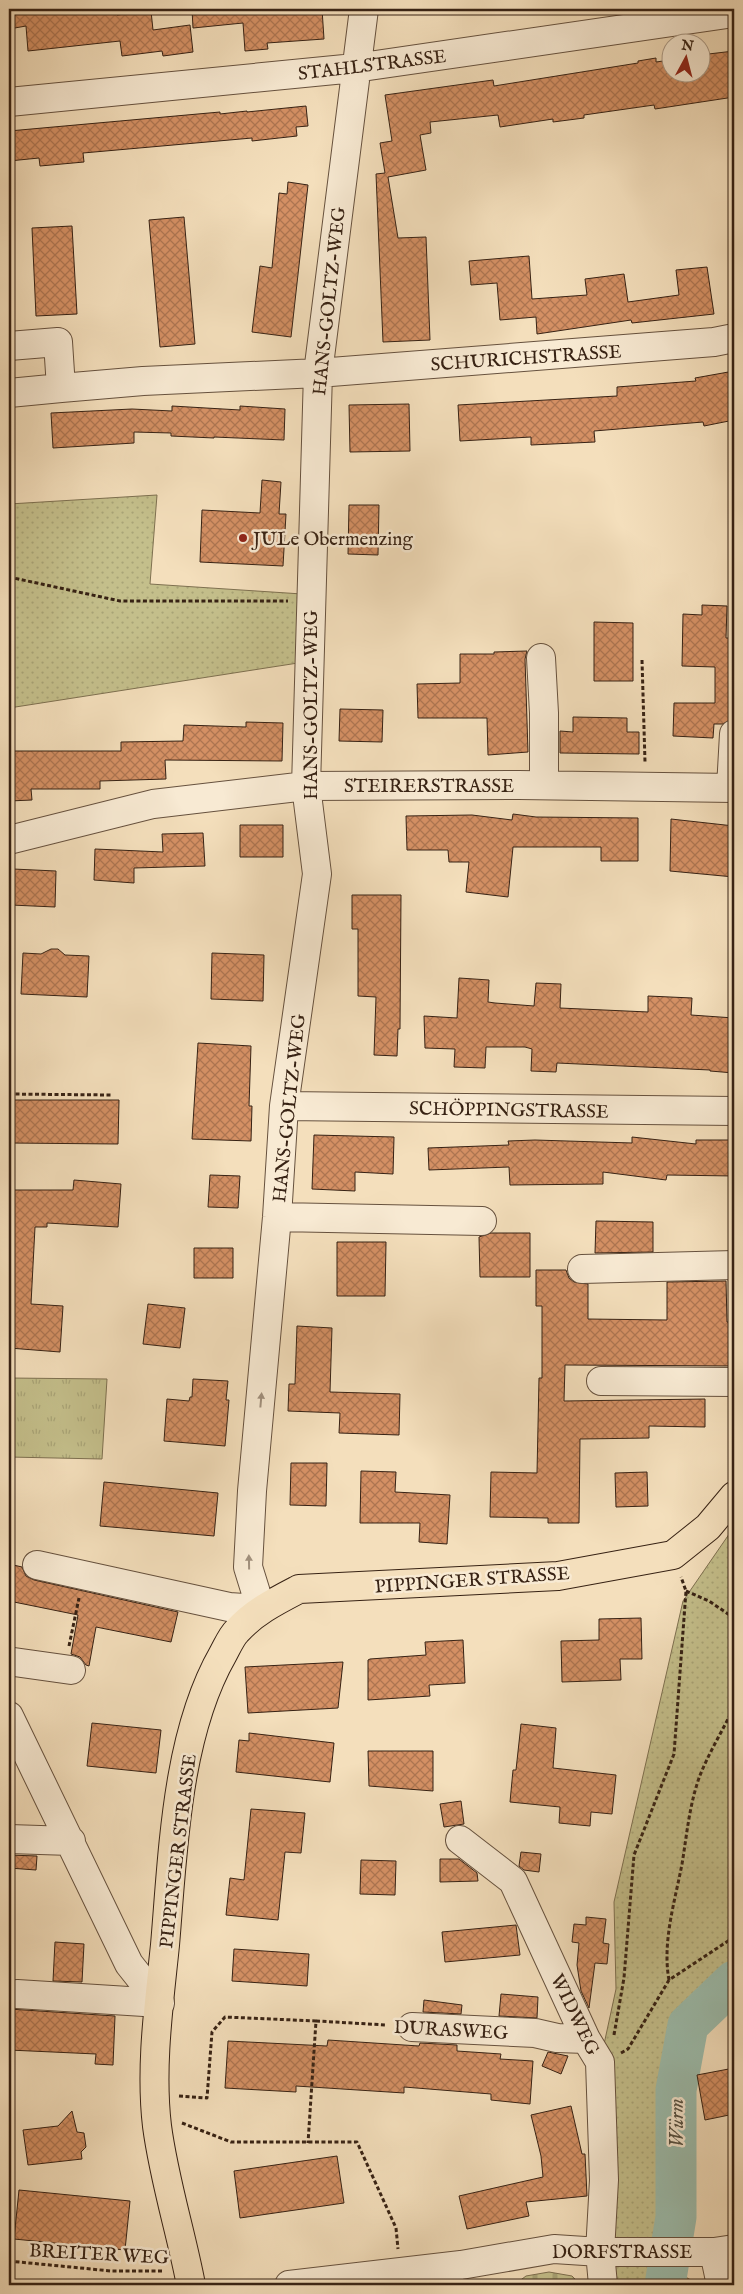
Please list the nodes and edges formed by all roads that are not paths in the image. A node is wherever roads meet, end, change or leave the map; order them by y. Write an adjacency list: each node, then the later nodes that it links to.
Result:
1 (364, 9): 3 (street, HANS-GOLTZ-WEG)
2 (734, 13): 3 (street, STAHLSTRASSE)
3 (356, 68): 4 (street, STAHLSTRASSE); 7 (street, HANS-GOLTZ-WEG)
4 (9, 102)
5 (734, 338): 7 (street, SCHURICHSTRASSE)
6 (9, 346): 8 (street)
7 (318, 373): 8 (street, SCHURICHSTRASSE); 12 (street, HANS-GOLTZ-WEG)
8 (61, 388): 9 (street, SCHURICHSTRASSE)
9 (9, 393)
10 (541, 658): 13 (street)
11 (734, 734): 14 (street)
12 (306, 786): 13 (street, STEIRERSTRASSE); 15 (street, STEIRERSTRASSE); 16 (street, HANS-GOLTZ-WEG)
13 (544, 786): 14 (street, STEIRERSTRASSE)
14 (732, 788)
15 (9, 840)
16 (284, 1106): 17 (street, SCHÖPPINGSTRASSE); 18 (street, HANS-GOLTZ-WEG)
17 (734, 1111)
18 (277, 1217): 19 (street); 26 (street, HANS-GOLTZ-WEG, one-way to 18)
19 (482, 1221)
20 (734, 1265): 21 (street)
21 (582, 1269)
22 (602, 1381): 23 (street)
23 (734, 1382)
24 (734, 1496): 26 (main road, PIPPINGER STRASSE)
25 (38, 1565): 26 (street)
26 (261, 1609): 34 (main road, PIPPINGER STRASSE)
27 (9, 1663): 28 (street)
28 (68, 1670)
29 (9, 1716): 32 (street)
30 (9, 1839): 32 (street)
31 (460, 1840): 36 (street, WIDWEG)
32 (71, 1841): 34 (street)
33 (17, 1994): 34 (street)
34 (160, 2003): 39 (main road, PIPPINGER STRASSE)
35 (412, 2027): 36 (street, DURASWEG)
36 (586, 2039): 38 (street, WIDWEG)
37 (712, 2251): 38 (street, DORFSTRASSE); 42 (street, DORFSTRASSE)
38 (600, 2252): 40 (street, DORFSTRASSE); 41 (street, WIDWEG)
39 (190, 2278)
40 (289, 2285)
41 (603, 2285)
42 (721, 2285)

